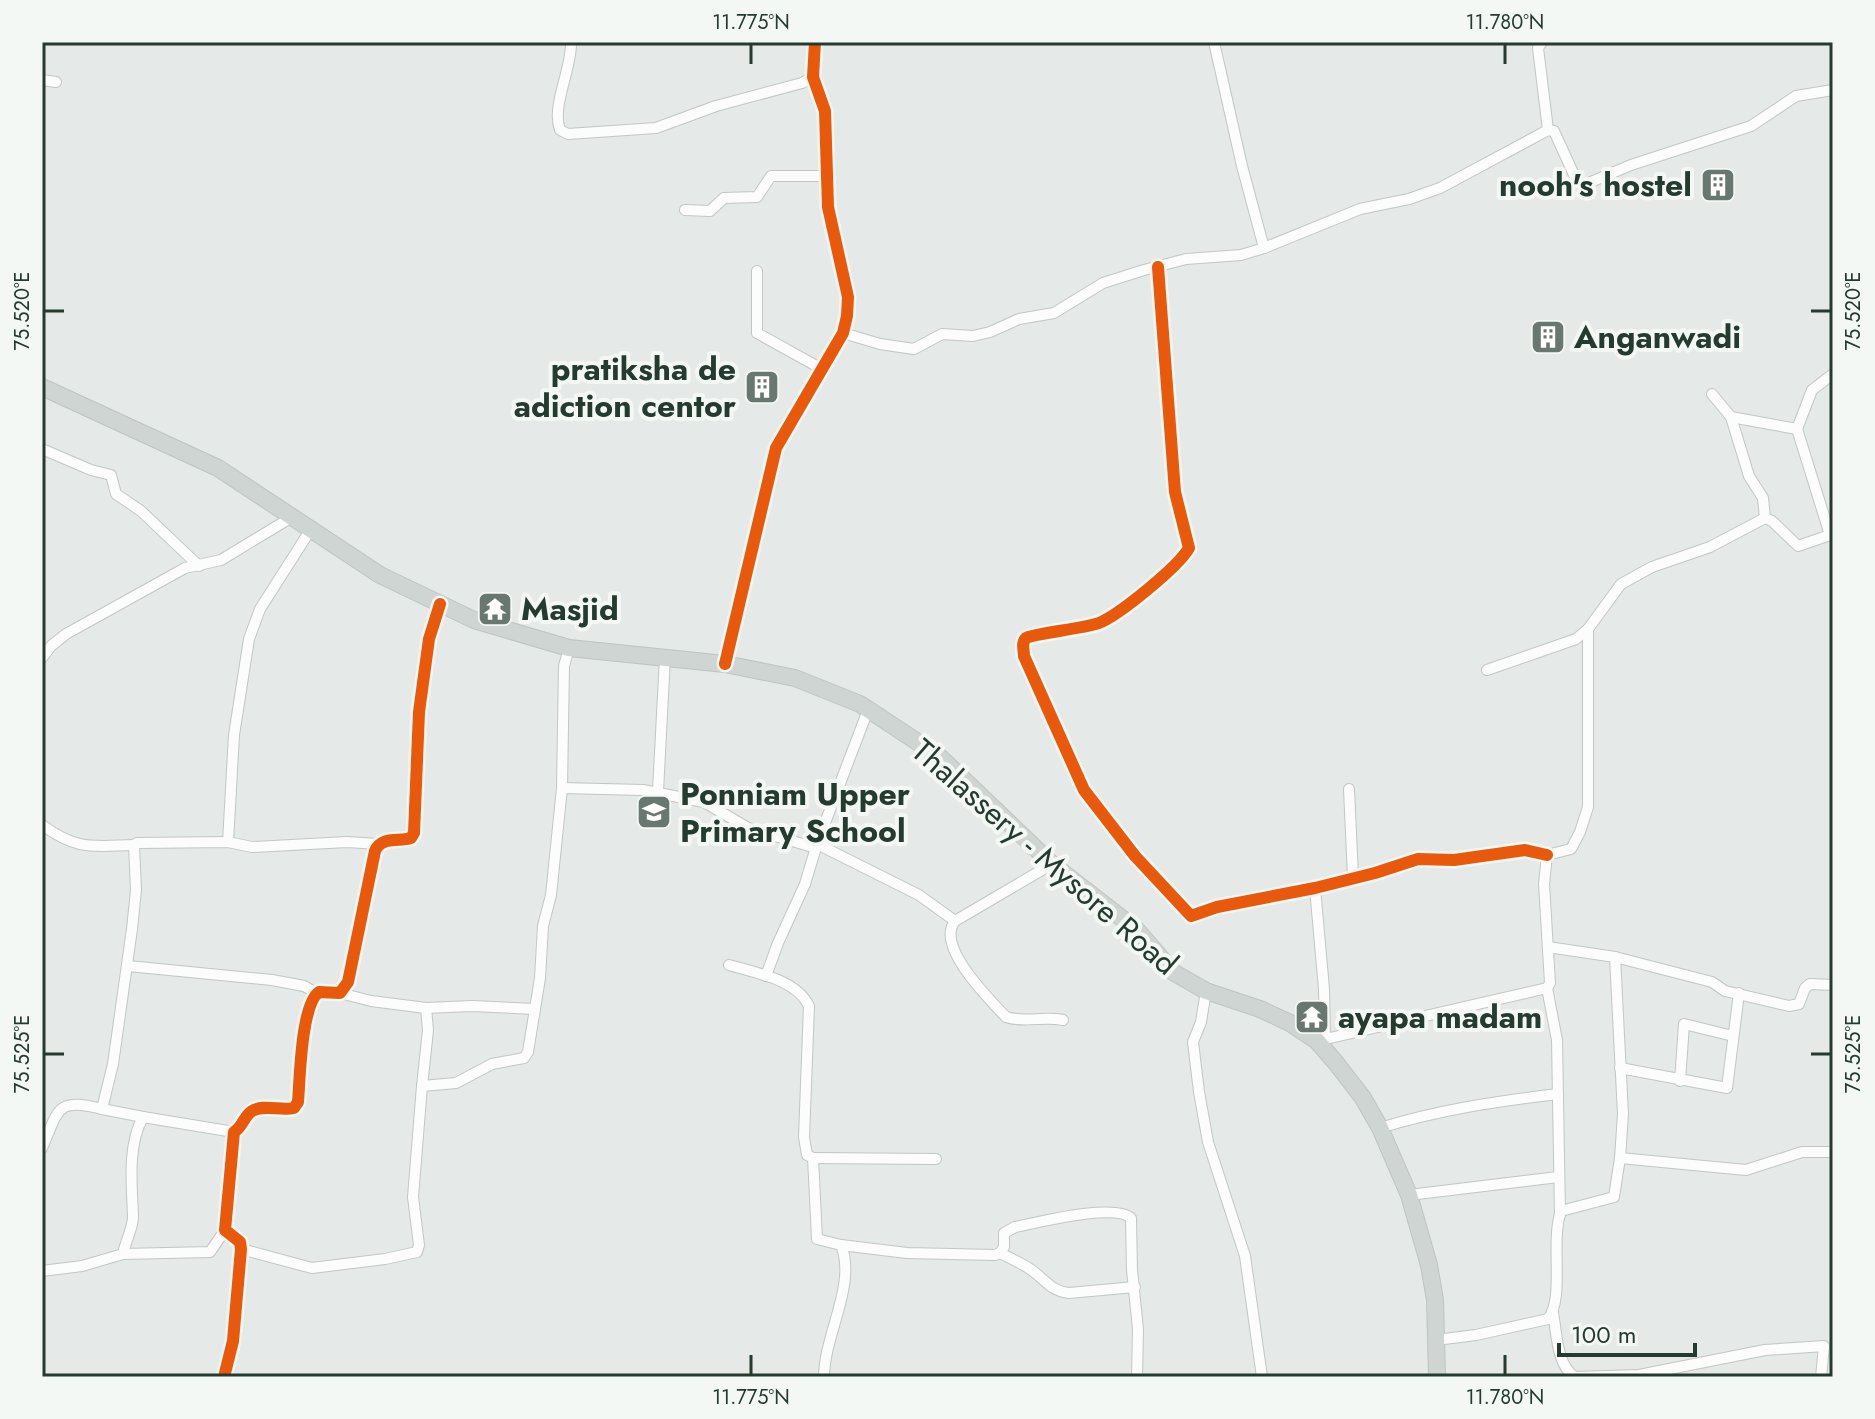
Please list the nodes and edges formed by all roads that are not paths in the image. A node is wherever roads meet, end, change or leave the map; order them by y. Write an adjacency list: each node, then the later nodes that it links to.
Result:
1 (571, 42): 5 (street)
2 (815, 42): 5 (street)
3 (1214, 42): 12 (street)
4 (1542, 42): 9 (street)
5 (813, 77): 10 (street)
6 (42, 80): 7 (street)
7 (56, 82)
8 (1833, 90): 9 (street)
9 (1548, 130): 12 (street)
10 (827, 176): 11 (street); 15 (street)
11 (685, 210)
12 (1264, 248): 13 (street)
13 (1158, 267): 15 (street); 47 (street)
14 (757, 271): 16 (street)
15 (843, 333): 16 (street)
16 (822, 369): 33 (street)
17 (1833, 374): 21 (street)
18 (42, 387): 23 (main road, Thalassery - Mysore Road)
19 (1712, 394): 20 (street)
20 (1731, 417): 21 (street); 24 (street)
21 (1797, 429): 26 (street)
22 (42, 449): 27 (street)
23 (292, 517): 25 (main road, Thalassery - Mysore Road); 27 (street)
24 (1765, 518): 26 (street); 29 (street)
25 (311, 529): 28 (main road, Thalassery - Mysore Road); 40 (street)
26 (1832, 534)
27 (199, 566): 32 (street)
28 (440, 604): 30 (main road, Thalassery - Mysore Road); 41 (street)
29 (1588, 629): 34 (street); 44 (street)
30 (569, 648): 31 (main road, Thalassery - Mysore Road); 36 (street)
31 (665, 657): 33 (main road, Thalassery - Mysore Road); 38 (street)
32 (42, 658)
33 (725, 664): 35 (main road, Thalassery - Mysore Road)
34 (1487, 670)
35 (868, 710): 43 (street); 45 (main road, Thalassery - Mysore Road)
36 (562, 788): 38 (street); 61 (street)
37 (1349, 789): 46 (street)
38 (658, 791): 43 (street)
39 (42, 825): 42 (street)
40 (228, 842): 41 (street); 42 (street)
41 (378, 844): 58 (street)
42 (134, 845): 52 (street)
43 (817, 846): 48 (street); 53 (street)
44 (1547, 855): 46 (street); 49 (street)
45 (1052, 864): 48 (street); 56 (main road, Thalassery - Mysore Road)
46 (1353, 877): 47 (street)
47 (1315, 888): 64 (street)
48 (955, 921): 62 (street)
49 (1548, 947): 50 (street); 55 (street)
50 (1615, 957): 59 (street); 65 (street)
51 (729, 965): 53 (street)
52 (128, 966): 57 (street); 69 (street)
53 (766, 976): 75 (street)
54 (1833, 985): 59 (street)
55 (1547, 988): 64 (street); 68 (street)
56 (1206, 991): 64 (main road, Thalassery - Mysore Road); 94 (street)
57 (316, 993): 58 (street); 72 (street)
58 (340, 993): 60 (street)
59 (1739, 993): 63 (street)
60 (426, 1008): 61 (street); 67 (street)
61 (535, 1009): 67 (street)
62 (1063, 1020)
63 (1733, 1036): 66 (street); 66 (street)
64 (1321, 1040): 71 (main road, Thalassery - Mysore Road)
65 (1620, 1068): 66 (street); 76 (street)
66 (1680, 1081)
67 (422, 1086): 83 (street)
68 (1558, 1094): 71 (street); 78 (street)
69 (102, 1109): 70 (street); 73 (street)
70 (143, 1117): 72 (street); 85 (street)
71 (1380, 1128): 79 (main road, Thalassery - Mysore Road)
72 (234, 1132): 81 (street)
73 (42, 1148)
74 (1833, 1152): 76 (street)
75 (813, 1158): 77 (street); 82 (street)
76 (1620, 1158): 80 (street)
77 (936, 1159)
78 (1558, 1177): 79 (street); 80 (street)
79 (1409, 1195): 89 (main road, Thalassery - Mysore Road)
80 (1560, 1215): 88 (street)
81 (225, 1230): 83 (street); 85 (street)
82 (841, 1245): 84 (street); 92 (street)
83 (241, 1249): 91 (street)
84 (1000, 1253): 87 (street); 87 (street)
85 (123, 1254): 86 (street)
86 (42, 1271)
87 (1135, 1287): 93 (street)
88 (1553, 1313): 89 (street); 90 (street)
89 (1436, 1340): 95 (main road, Thalassery - Mysore Road)
90 (1828, 1345): 96 (street)
91 (224, 1377)
92 (824, 1377)
93 (1137, 1377)
94 (1262, 1377)
95 (1437, 1377)
96 (1821, 1377)

